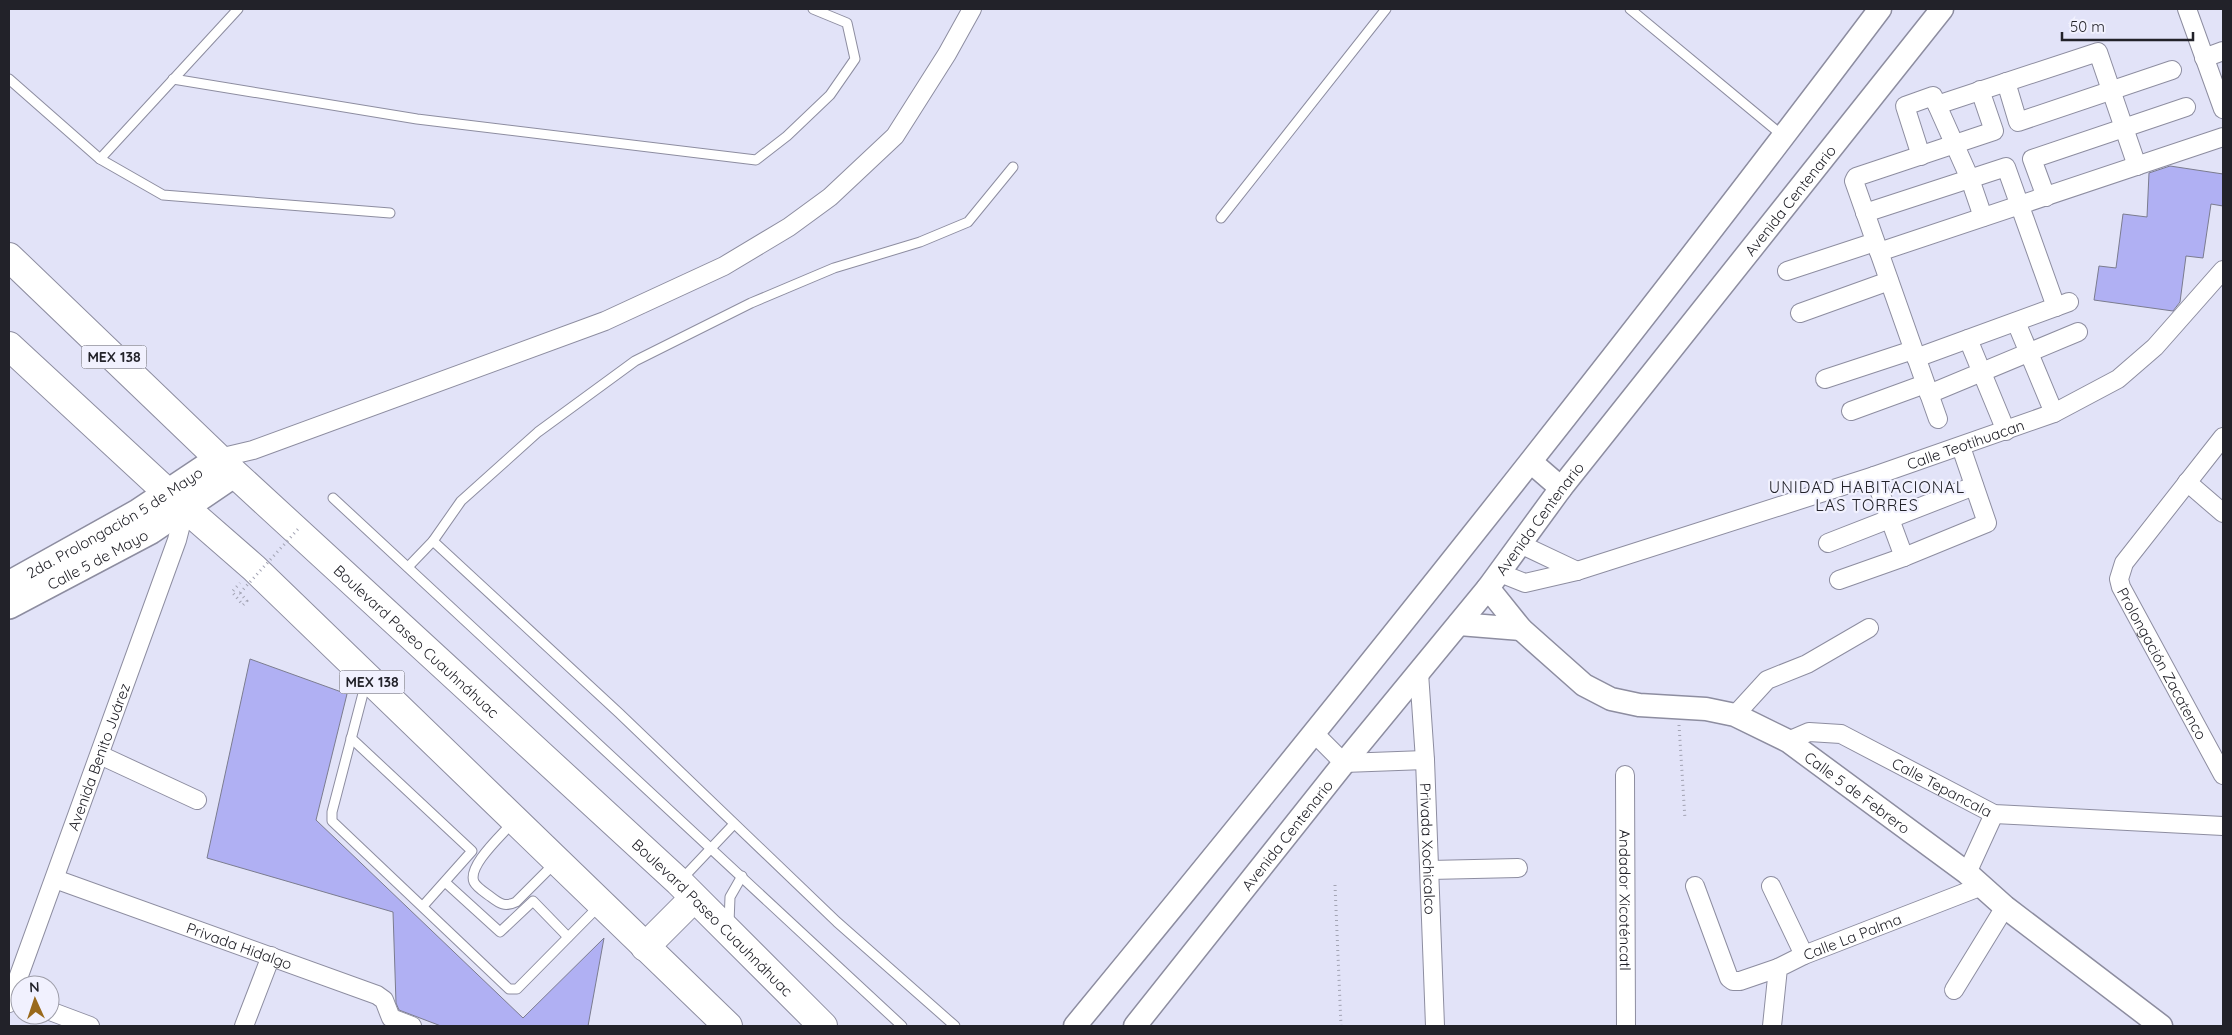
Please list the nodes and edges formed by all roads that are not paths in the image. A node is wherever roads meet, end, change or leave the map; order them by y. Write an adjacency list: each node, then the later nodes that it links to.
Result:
1 (238, 9): 13 (lane)
2 (813, 9): 13 (lane)
3 (972, 9): 57 (street)
4 (1386, 9): 34 (lane)
5 (1630, 9): 21 (lane)
6 (1880, 9): 21 (street)
7 (1942, 9): 61 (street, Avenida Centenario)
8 (2187, 9): 10 (street)
9 (2223, 51): 10 (street)
10 (2204, 58): 17 (street)
11 (2172, 70): 16 (street)
12 (9, 79): 25 (lane)
13 (173, 79): 25 (lane)
14 (2006, 82): 15 (street); 16 (street); 16 (street)
15 (1980, 90): 18 (street); 23 (street)
16 (2112, 90): 20 (street)
17 (2222, 103)
18 (1937, 104): 23 (street); 24 (street)
19 (2186, 107): 20 (street)
20 (2125, 128): 26 (street); 29 (street)
21 (1784, 137): 56 (street)
22 (2223, 137): 26 (street)
23 (1954, 144): 24 (street); 28 (street)
24 (1921, 156): 32 (street)
25 (100, 159): 31 (lane)
26 (2137, 166): 29 (street)
27 (1014, 167): 66 (lane)
28 (1970, 179): 30 (street); 32 (street); 33 (street)
29 (2046, 197): 30 (street)
30 (2020, 205): 33 (street); 41 (street)
31 (390, 212)
32 (1865, 214): 35 (street)
33 (1983, 217): 35 (street)
34 (1221, 218)
35 (1877, 247): 38 (street); 39 (street)
36 (9, 257): 57 (main road, Boulevard Paseo Cuauhnáhuac / MEX 138)
37 (2223, 270): 51 (street, Calle Teotihuacan)
38 (1787, 271)
39 (1889, 281): 40 (street); 46 (street)
40 (1800, 313)
41 (2016, 322): 43 (street); 45 (street)
42 (2078, 332): 45 (street)
43 (1968, 339): 46 (street); 47 (street)
44 (9, 346): 63 (main road, MEX 138)
45 (2028, 353): 47 (street); 51 (street)
46 (1915, 354): 48 (street); 49 (street)
47 (1981, 372): 49 (street); 53 (street)
48 (1825, 380)
49 (1927, 389): 50 (street); 52 (street)
50 (1851, 411)
51 (2054, 413): 53 (street, Calle Teotihuacan)
52 (1938, 419)
53 (2006, 431): 55 (street, Calle Teotihuacan)
54 (2223, 436): 59 (street)
55 (1961, 447): 58 (street, Calle Teotihuacan); 60 (street)
56 (1531, 462): 61 (street); 82 (street)
57 (227, 466): 63 (main road, 2da. Prolongación 5 de Mayo); 106 (main road, Boulevard Paseo Cuauhnáhuac / MEX 138)
58 (1874, 476): 65 (street); 71 (street, Calle Teotihuacan)
59 (2187, 482): 64 (street); 85 (street, Prolongación Zacatenco)
60 (1974, 486): 65 (street); 69 (street)
61 (1562, 488): 68 (street, Avenida Centenario)
62 (334, 498): 70 (lane)
63 (176, 501): 74 (main road, 2da. Prolongación 5 de Mayo); 75 (main road, Calle 5 de Mayo); 80 (main road, MEX 138); 86 (street, Avenida Benito Juárez)
64 (2223, 513)
65 (1889, 518): 67 (street); 69 (street)
66 (433, 541): 70 (lane); 94 (lane)
67 (1828, 543)
68 (1520, 544): 71 (street); 72 (street, Avenida Centenario)
69 (1904, 557): 73 (street)
70 (408, 567): 96 (lane)
71 (1576, 571): 72 (street, Calle Teotihuacan)
72 (1494, 580): 76 (street, Avenida Centenario); 78 (street, Calle 5 de Febrero)
73 (1840, 580)
74 (9, 584)
75 (9, 606)
76 (1459, 624): 78 (street); 79 (street, Avenida Centenario)
77 (1869, 628): 81 (street)
78 (1521, 629): 81 (street, Calle 5 de Febrero)
79 (1419, 673): 87 (street, Privada Xochicalco); 88 (street, Avenida Centenario)
80 (367, 677): 83 (lane); 93 (main road, MEX 138)
81 (1735, 715): 84 (street, Calle 5 de Febrero)
82 (1315, 734): 88 (street); 127 (street)
83 (351, 738): 103 (lane); 108 (lane)
84 (1788, 741): 92 (street, Calle Tepancala); 102 (street, Calle 5 de Febrero)
85 (2217, 748): 90 (street, Prolongación Zacatenco)
86 (100, 754): 91 (street); 101 (street, Avenida Benito Juárez)
87 (1425, 760): 88 (street); 99 (street, Privada Xochicalco)
88 (1344, 763): 119 (street, Avenida Centenario)
89 (1625, 774): 129 (street, Andador Xicoténcatl)
90 (2223, 775)
91 (197, 800)
92 (1994, 814): 95 (street, Calle Tepancala); 102 (street)
93 (514, 820): 97 (main road, MEX 138); 97 (lane)
94 (734, 824): 96 (lane); 126 (lane)
95 (2223, 826)
96 (712, 849): 100 (lane); 106 (lane)
97 (557, 861): 107 (main road, MEX 138)
98 (1518, 868): 99 (street)
99 (1430, 870): 128 (street, Privada Xochicalco)
100 (742, 876): 110 (lane); 125 (lane)
101 (55, 879): 114 (street, Privada Hidalgo); 116 (street, Avenida Benito Juárez)
102 (1974, 880): 109 (street, Calle 5 de Febrero); 113 (street, Calle La Palma)
103 (445, 882): 108 (lane); 111 (lane)
104 (1695, 886): 115 (street, Calle La Palma)
105 (1771, 886): 113 (street)
106 (687, 890): 110 (main road, Boulevard Paseo Cuauhnáhuac / MEX 138); 112 (main road)
107 (601, 904): 111 (lane); 112 (main road, MEX 138)
108 (423, 906): 111 (lane)
109 (2005, 907): 117 (street); 131 (street, Calle 5 de Febrero)
110 (729, 931): 124 (main road, Boulevard Paseo Cuauhnáhuac / MEX 138)
111 (568, 937)
112 (645, 947): 123 (main road, MEX 138)
113 (1804, 955): 115 (street, Calle La Palma)
114 (271, 956): 121 (street); 122 (street, Privada Hidalgo)
115 (1778, 968): 130 (street)
116 (21, 975)
117 (1954, 990)
118 (60, 1015): 120 (street)
119 (1141, 1024)
120 (90, 1026)
121 (244, 1026)
122 (412, 1026)
123 (728, 1026)
124 (823, 1026)
125 (902, 1026)
126 (955, 1026)
127 (1075, 1026)
128 (1435, 1026)
129 (1626, 1026)
130 (1772, 1026)
131 (2161, 1026)

